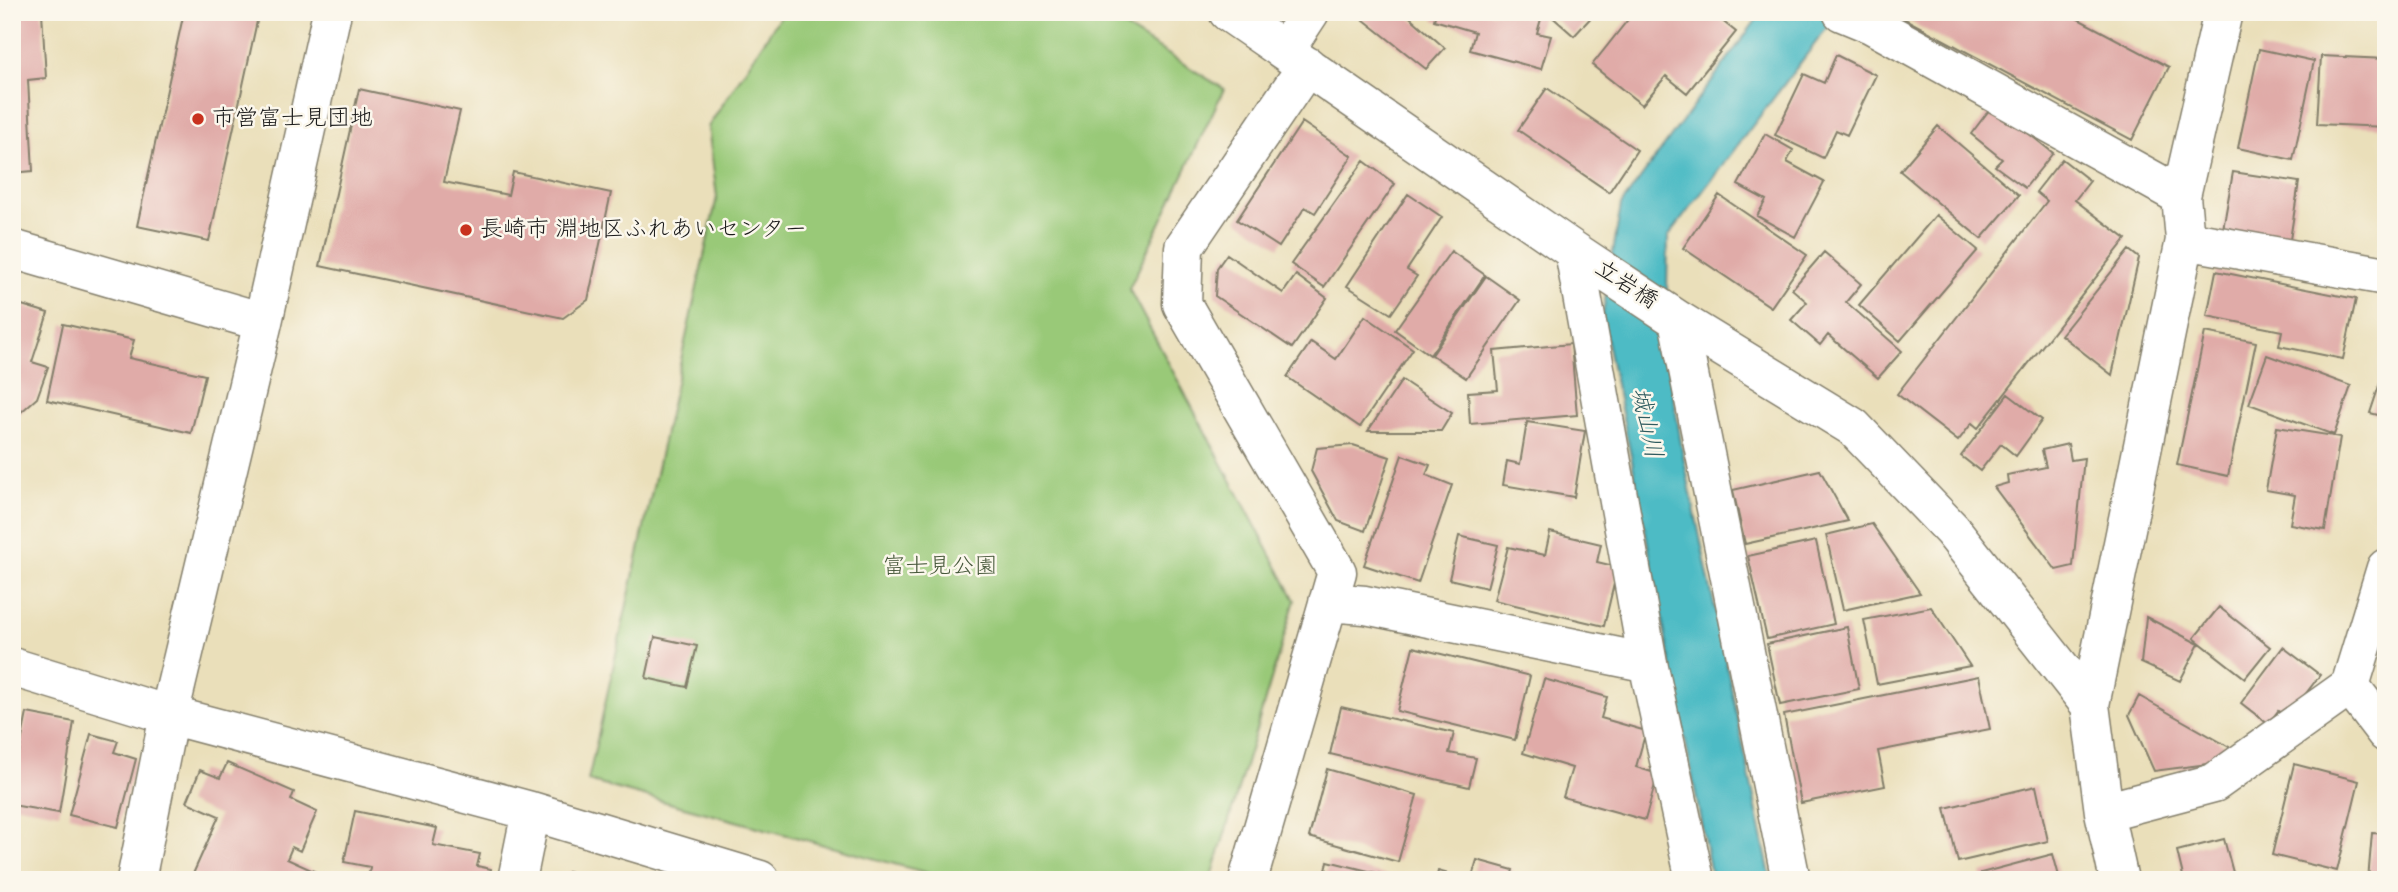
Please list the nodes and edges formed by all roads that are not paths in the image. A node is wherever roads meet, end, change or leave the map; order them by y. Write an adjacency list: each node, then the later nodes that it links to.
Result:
1 (332, 12): 13 (street)
2 (1228, 12): 6 (street, 立岩橋)
3 (1310, 12): 6 (street)
4 (2223, 12): 7 (street)
5 (1856, 18): 7 (street)
6 (1296, 58): 10 (street, 立岩橋); 15 (street)
7 (2181, 196): 8 (street)
8 (2185, 240): 11 (street); 19 (street)
9 (12, 249): 13 (street)
10 (1574, 251): 12 (street, 立岩橋); 16 (street)
11 (2386, 276)
12 (1678, 320): 19 (street, 立岩橋); 29 (street)
13 (263, 322): 20 (street)
14 (2386, 568): 18 (street)
15 (1328, 602): 16 (street); 27 (street)
16 (1648, 663): 28 (street)
17 (12, 667): 20 (street)
18 (2350, 686): 21 (street); 23 (street)
19 (2090, 705): 23 (street)
20 (169, 715): 22 (street); 24 (street)
21 (2386, 733)
22 (531, 811): 25 (street); 26 (street)
23 (2104, 811): 30 (street)
24 (136, 880)
25 (517, 880)
26 (760, 880)
27 (1248, 880)
28 (1695, 880)
29 (1791, 880)
30 (2119, 880)

